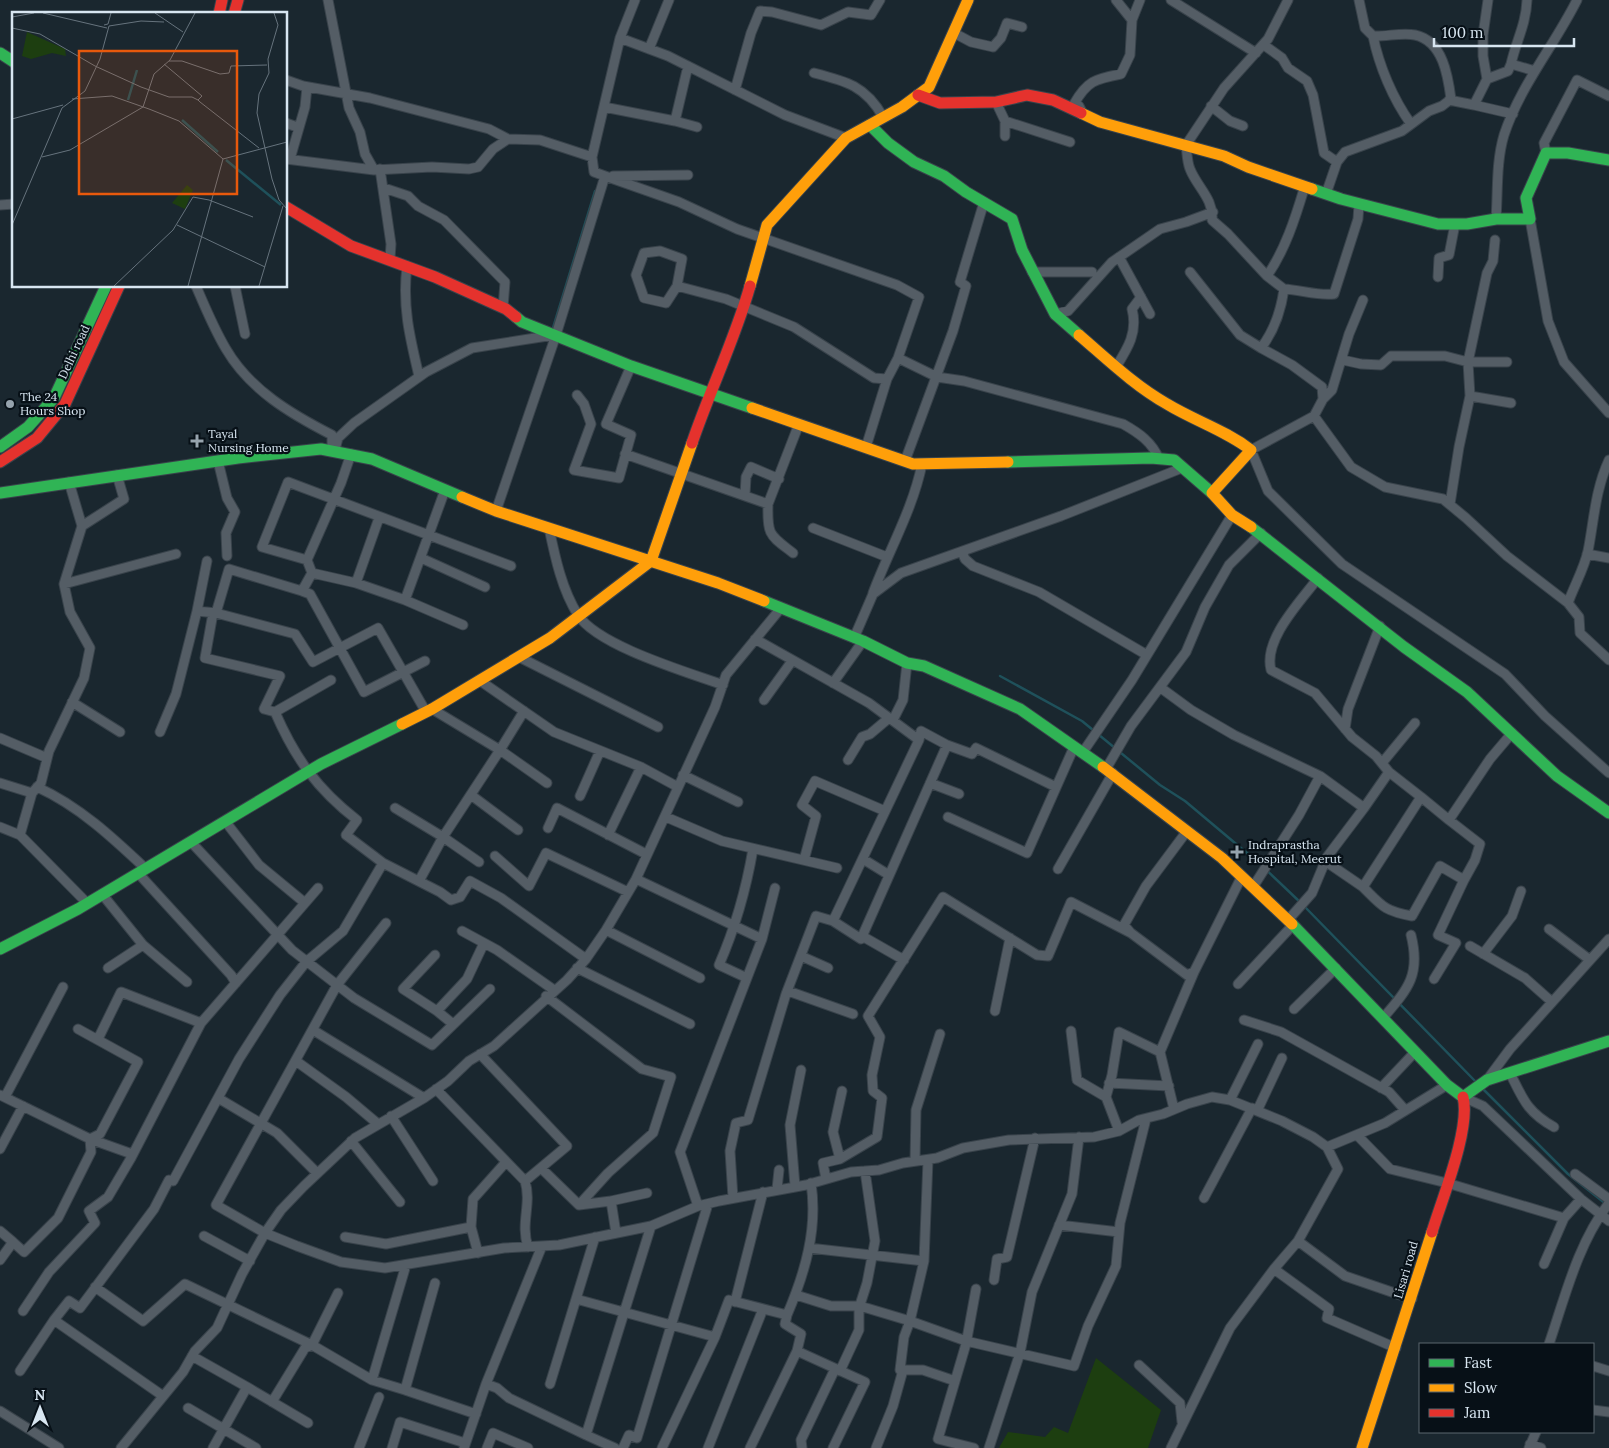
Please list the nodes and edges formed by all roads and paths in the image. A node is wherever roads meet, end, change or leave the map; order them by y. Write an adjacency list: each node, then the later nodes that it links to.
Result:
1 (328, 0): 34 (street)
2 (635, 0): 20 (street)
3 (668, 0): 22 (street)
4 (763, 0): 15 (street)
5 (880, 0): 15 (street)
6 (968, 0): 18 (street)
7 (1116, 0): 16 (street)
8 (1140, 0): 16 (street)
9 (1171, 0): 24 (street)
10 (1288, 0): 21 (street)
11 (1359, 0): 19 (street)
12 (1488, 0): 30 (street)
13 (1527, 0): 26 (street)
14 (1577, 0): 28 (street)
15 (760, 11): 33 (street)
16 (1132, 20): 42 (street)
17 (1022, 27): 18 (street)
18 (954, 33): 35 (street)
19 (1373, 36): 37 (street); 48 (street)
20 (620, 38): 22 (street); 40 (street)
21 (1264, 45): 24 (street); 62 (street)
22 (650, 49): 27 (street)
23 (0, 53): 25 (street)
24 (1256, 54): 41 (street)
25 (12, 61)
26 (1511, 64): 28 (street); 30 (street)
27 (688, 66): 33 (street); 45 (street)
28 (1535, 71): 43 (street)
29 (814, 73): 44 (street)
30 (1487, 79): 39 (street)
31 (288, 81): 32 (street)
32 (308, 87): 34 (street); 51 (street)
33 (735, 90): 55 (street)
34 (346, 94): 54 (street); 63 (street)
35 (918, 95): 38 (street); 44 (street)
36 (1609, 96): 58 (street)
37 (1449, 100): 39 (street); 48 (street)
38 (996, 102): 42 (street); 46 (street)
39 (1474, 105): 43 (street)
40 (604, 106): 45 (street); 59 (street)
41 (1211, 106): 50 (street); 57 (street)
42 (1083, 114): 57 (street)
43 (1513, 114): 73 (street)
44 (883, 117): 49 (street)
45 (675, 121): 52 (street)
46 (1005, 121): 53 (street); 56 (street)
47 (288, 124): 51 (street)
48 (1411, 124): 62 (street)
49 (870, 125): 55 (street); 69 (street)
50 (1242, 126)
51 (297, 127): 60 (street)
52 (696, 127)
53 (1005, 136)
54 (508, 138): 59 (street); 63 (street)
55 (846, 138): 76 (street)
56 (1070, 142)
57 (1186, 145): 66 (street); 72 (street)
58 (1546, 153): 61 (street); 74 (street)
59 (592, 157): 65 (street)
60 (288, 159): 63 (street)
61 (1609, 160)
62 (1337, 162): 68 (street)
63 (377, 170): 67 (street)
64 (688, 175): 65 (street)
65 (605, 176): 76 (street); 99 (street)
66 (1298, 184): 68 (street); 84 (street)
67 (384, 188): 79 (street); 94 (street)
68 (1326, 194): 70 (street)
69 (984, 202): 81 (street); 108 (street)
70 (1359, 204): 75 (street); 91 (street)
71 (288, 208): 79 (street)
72 (1213, 212): 78 (street); 84 (street)
73 (1496, 219): 74 (street); 75 (street)
74 (1530, 219): 115 (street)
75 (1455, 224): 85 (street)
76 (763, 239): 95 (street); 101 (street)
77 (1495, 240): 103 (street)
78 (1119, 257): 92 (street); 96 (street)
79 (390, 259): 80 (street)
80 (407, 266): 94 (street); 107 (street)
81 (1032, 272): 82 (street); 96 (street)
82 (1092, 272)
83 (1190, 272): 100 (street)
84 (1267, 276): 91 (street)
85 (1438, 276)
86 (677, 286): 86 (street); 95 (street)
87 (105, 288): 120 (street, Delhi road)
88 (118, 288): 130 (street, Delhi road)
89 (197, 288): 122 (street)
90 (236, 288): 98 (street)
91 (1284, 289): 100 (street)
92 (1141, 297): 97 (street); 106 (street)
93 (1363, 300): 102 (street)
94 (503, 308): 99 (street)
95 (744, 308): 109 (street); 110 (street)
96 (1055, 314): 106 (street)
97 (1150, 314)
98 (245, 334)
99 (553, 334): 105 (street); 107 (street); 144 (street)
100 (1261, 348): 113 (street)
101 (898, 358): 108 (street); 109 (street)
102 (1342, 360): 103 (street); 113 (street)
103 (1468, 362): 104 (street); 112 (street)
104 (1507, 362)
105 (631, 366): 110 (street); 118 (street)
106 (1116, 367): 123 (street)
107 (419, 376): 122 (street)
108 (937, 377): 126 (street); 129 (street)
109 (887, 379): 121 (street)
110 (709, 393): 119 (street); 134 (street)
111 (576, 395): 117 (street)
112 (1470, 396): 114 (street); 143 (street)
113 (1323, 399): 116 (street)
114 (1511, 403)
115 (1609, 413)
116 (1314, 416): 123 (street); 143 (street)
117 (591, 424): 118 (street); 125 (street)
118 (606, 424): 125 (street)
119 (799, 424): 121 (street); 135 (street)
120 (0, 447)
121 (866, 448): 129 (street)
122 (333, 450): 124 (street); 128 (street)
123 (1252, 450): 139 (street); 219 (street)
124 (351, 454): 137 (street); 141 (street)
125 (625, 454): 134 (street)
126 (1159, 459): 131 (street); 132 (street)
127 (1609, 460): 155 (street)
128 (218, 461): 133 (street); 156 (street)
129 (905, 461): 131 (street)
130 (0, 462)
131 (922, 464): 157 (street)
132 (1182, 468): 139 (street); 152 (street)
133 (117, 475): 136 (street); 147 (street)
134 (681, 475): 140 (street); 162 (street)
135 (779, 479): 140 (street); 142 (street)
136 (69, 482): 138 (street); 147 (street)
137 (445, 490): 144 (street); 151 (street)
138 (0, 493)
139 (1212, 493): 145 (street)
140 (745, 495): 142 (street)
141 (334, 499): 146 (street); 160 (street); 160 (street)
142 (768, 504): 154 (street)
143 (1450, 504): 172 (street)
144 (496, 511): 148 (street)
145 (1232, 515): 150 (street); 182 (street)
146 (379, 518): 151 (street); 166 (street)
147 (82, 526): 167 (street)
148 (549, 528): 162 (street); 176 (street)
149 (813, 528): 157 (street)
150 (1261, 533): 165 (street); 193 (street)
151 (430, 535): 158 (street); 163 (street)
152 (962, 552): 170 (street); 182 (street)
153 (176, 554): 167 (street)
154 (793, 554)
155 (1587, 554): 159 (street); 172 (street)
156 (227, 556)
157 (887, 557): 170 (street)
158 (422, 558): 168 (street); 171 (street)
159 (1609, 558)
160 (307, 560): 164 (street)
161 (207, 561): 174 (street)
162 (651, 561): 173 (street); 176 (street)
163 (511, 566)
164 (312, 573): 166 (street); 169 (street)
165 (1318, 578): 178 (street); 202 (street)
166 (356, 583): 171 (street)
167 (64, 584): 195 (street)
168 (485, 587)
169 (302, 591): 175 (street); 181 (street)
170 (873, 594): 180 (street)
171 (405, 600): 177 (street)
172 (1568, 602): 185 (street)
173 (782, 608): 179 (street); 180 (street)
174 (197, 611): 175 (street); 204 (street)
175 (215, 613): 181 (street); 198 (street)
176 (578, 616): 183 (street); 192 (street)
177 (463, 625)
178 (1380, 626): 202 (street); 205 (street)
179 (755, 639): 186 (street); 192 (street)
180 (858, 639): 187 (street); 191 (street)
181 (340, 648): 188 (street); 188 (street)
182 (1147, 655): 210 (street)
183 (519, 656): 190 (street); 201 (street)
184 (425, 660): 188 (street)
185 (1609, 660)
186 (792, 661): 191 (street); 194 (street)
187 (907, 663): 199 (street); 210 (street)
188 (404, 673): 196 (street)
189 (331, 680): 198 (street)
190 (479, 680): 196 (street); 197 (street)
191 (833, 683): 199 (street)
192 (723, 685): 220 (street)
193 (1161, 688): 216 (street); 221 (street)
194 (764, 700)
195 (72, 702): 203 (street); 212 (street)
196 (430, 710): 209 (street); 217 (street)
197 (524, 711): 209 (street); 211 (street)
198 (275, 712): 217 (street)
199 (891, 719): 207 (street); 213 (street)
200 (1415, 723): 214 (street)
201 (658, 727)
202 (1345, 729): 214 (street)
203 (120, 732)
204 (160, 732)
205 (1512, 733): 236 (street); 239 (street)
206 (0, 738): 212 (street)
207 (919, 740): 208 (street); 235 (street)
208 (947, 746): 224 (street); 226 (street)
209 (500, 750): 223 (street); 229 (street)
210 (1079, 750): 216 (street); 226 (street)
211 (600, 751): 215 (street); 230 (street)
212 (48, 758): 227 (street)
213 (848, 760)
214 (1382, 763): 218 (street)
215 (642, 768): 225 (street); 246 (street)
216 (1109, 771): 244 (street); 258 (street)
217 (307, 772): 240 (street); 256 (street)
218 (1390, 772): 231 (street); 234 (street)
219 (1609, 773)
220 (683, 775): 225 (street); 232 (street)
221 (1320, 776): 234 (street); 265 (street)
222 (0, 783): 227 (street)
223 (547, 783)
224 (930, 783): 228 (street); 260 (street)
225 (678, 787): 237 (street)
226 (1056, 787): 238 (street)
227 (34, 790): 245 (street); 259 (street)
228 (959, 794)
229 (471, 795): 243 (street); 247 (street)
230 (580, 796)
231 (1421, 797): 239 (street); 266 (street)
232 (738, 802)
233 (395, 808): 247 (street)
234 (1364, 808): 254 (street)
235 (885, 811): 252 (street); 253 (street)
236 (1609, 813)
237 (666, 817): 249 (street); 250 (street)
238 (948, 817)
239 (1449, 820): 263 (street)
240 (225, 822): 248 (street); 272 (street)
241 (0, 827): 245 (street)
242 (548, 828): 246 (street)
243 (518, 830)
244 (1187, 831): 261 (street); 281 (street)
245 (20, 835): 273 (street)
246 (608, 835): 250 (street)
247 (443, 837): 255 (street); 264 (street)
248 (191, 842): 259 (street); 282 (street)
249 (753, 848): 253 (street); 277 (street)
250 (646, 854): 262 (street)
251 (496, 856): 270 (street)
252 (862, 859): 260 (street); 274 (street)
253 (804, 860): 257 (street)
254 (1325, 861): 266 (street); 276 (street)
255 (479, 862)
256 (384, 863): 264 (street); 298 (street)
257 (837, 868)
258 (1058, 869)
259 (142, 871): 271 (street); 308 (street)
260 (889, 875): 283 (street)
261 (1242, 876): 265 (street); 303 (street)
262 (636, 880): 270 (street); 277 (street)
263 (1464, 880): 266 (street); 306 (street)
264 (419, 881): 295 (street)
265 (1253, 887): 276 (street)
266 (1363, 887)
267 (318, 888): 272 (street)
268 (775, 888): 286 (street)
269 (1521, 891): 292 (street)
270 (628, 892): 279 (street)
271 (102, 894): 273 (street); 289 (street)
272 (305, 903): 282 (street)
273 (87, 904): 291 (street)
274 (833, 921): 283 (street); 294 (street)
275 (386, 923): 310 (street)
276 (1291, 923): 302 (street); 309 (street)
277 (736, 926): 286 (street); 305 (street)
278 (1549, 928): 297 (street)
279 (606, 930): 295 (street); 304 (street)
280 (462, 931): 288 (street)
281 (1131, 934): 285 (street); 303 (street)
282 (278, 935): 298 (street); 308 (street)
283 (862, 936): 296 (street)
284 (1412, 936): 321 (street)
285 (1010, 938): 296 (street); 319 (street)
286 (762, 939): 305 (street)
287 (1609, 939): 297 (street)
288 (484, 943): 313 (street); 318 (street)
289 (142, 945): 299 (street); 307 (street)
290 (1470, 946): 292 (street)
291 (0, 949)
292 (1483, 954): 316 (street)
293 (434, 955): 318 (street)
294 (801, 956): 301 (street); 314 (street)
295 (586, 959): 300 (street)
296 (904, 960): 371 (street)
297 (1590, 960): 316 (street)
298 (306, 962): 310 (street); 350 (street)
299 (108, 968)
300 (577, 968): 313 (street); 325 (street)
301 (828, 968)
302 (1336, 968): 317 (street); 321 (street)
303 (1194, 972): 333 (street)
304 (700, 978)
305 (747, 978): 398 (street)
306 (1434, 979)
307 (187, 982)
308 (236, 983): 323 (street)
309 (1238, 984)
310 (337, 985): 324 (street); 327 (street)
311 (63, 987): 347 (street)
312 (490, 990): 324 (street)
313 (554, 990): 315 (street)
314 (788, 991): 320 (street); 389 (street)
315 (546, 996): 335 (street); 397 (street)
316 (1552, 1002): 341 (street)
317 (1294, 1009)
318 (437, 1011): 324 (street)
319 (996, 1011)
320 (853, 1014)
321 (1383, 1018): 334 (street)
322 (1244, 1020): 344 (street)
323 (201, 1023): 330 (street); 370 (street)
324 (453, 1024)
325 (690, 1024)
326 (78, 1029): 330 (street)
327 (313, 1030): 337 (street); 351 (street)
328 (1071, 1031): 348 (street)
329 (940, 1034): 373 (street)
330 (98, 1039): 366 (street)
331 (1609, 1041): 339 (street)
332 (1258, 1044): 352 (street)
333 (1160, 1052): 340 (street); 343 (street)
334 (1415, 1052): 342 (street); 344 (street)
335 (480, 1054): 345 (street); 375 (street)
336 (1282, 1058): 355 (street)
337 (296, 1061): 359 (street); 360 (street)
338 (801, 1070): 385 (street)
339 (1510, 1073): 341 (street); 361 (street)
340 (1109, 1083): 343 (street); 348 (street)
341 (1482, 1084): 349 (street)
342 (1447, 1085): 349 (street); 356 (street)
343 (1169, 1086): 354 (street)
344 (1381, 1088): 356 (street)
345 (436, 1089): 351 (street); 374 (street)
346 (842, 1091): 371 (street)
347 (2, 1096): 353 (street)
348 (1106, 1096): 362 (street)
349 (1463, 1096): 384 (street, Lisari road); 391 (street)
350 (218, 1098): 359 (street); 427 (street)
351 (424, 1098): 357 (street)
352 (1230, 1100): 354 (street); 355 (street)
353 (23, 1106): 366 (street); 369 (street)
354 (1174, 1109): 358 (street)
355 (1255, 1109): 368 (street); 390 (street)
356 (1405, 1110): 363 (street)
357 (391, 1116): 360 (street); 381 (street)
358 (1146, 1119): 362 (street); 406 (street)
359 (261, 1123): 378 (street); 407 (street)
360 (378, 1124): 367 (street)
361 (1554, 1128)
362 (1119, 1130): 364 (street)
363 (1357, 1135): 368 (street); 384 (street)
364 (1079, 1137): 365 (street); 402 (street)
365 (1035, 1138): 372 (street); 425 (street)
366 (90, 1139): 370 (street); 413 (street)
367 (351, 1141): 378 (street); 394 (street)
368 (1327, 1147): 412 (street)
369 (0, 1149)
370 (132, 1154): 436 (street)
371 (840, 1159): 380 (street)
372 (928, 1160): 373 (street); 421 (street)
373 (915, 1161): 377 (street)
374 (506, 1162): 382 (street); 404 (street)
375 (541, 1168): 382 (street); 397 (street)
376 (779, 1170): 386 (street)
377 (865, 1171): 380 (street); 418 (street)
378 (317, 1173): 407 (street)
379 (1575, 1174): 392 (street)
380 (826, 1179): 383 (street)
381 (433, 1181)
382 (525, 1181): 415 (street)
383 (810, 1183): 385 (street); 416 (street)
384 (1447, 1183): 400 (street); 432 (street, Lisari road)
385 (796, 1186): 386 (street)
386 (777, 1189): 387 (street)
387 (763, 1192): 389 (street); 433 (street)
388 (647, 1193): 393 (street)
389 (733, 1198): 396 (street)
390 (1204, 1198)
391 (1581, 1199): 399 (street); 400 (street)
392 (1609, 1199)
393 (611, 1201): 397 (street); 408 (street)
394 (400, 1202)
395 (1609, 1203): 399 (street)
396 (708, 1204): 398 (street); 442 (street)
397 (579, 1205)
398 (698, 1206): 403 (street)
399 (1600, 1214): 401 (street); 445 (street)
400 (1564, 1218): 422 (street)
401 (1609, 1221)
402 (1059, 1225): 406 (street); 449 (street)
403 (651, 1226): 408 (street); 437 (street)
404 (471, 1227): 410 (street); 417 (street)
405 (0, 1231): 413 (street)
406 (1119, 1232): 449 (street)
407 (265, 1233): 420 (street); 423 (street)
408 (616, 1234): 411 (street)
409 (204, 1236): 420 (street)
410 (345, 1237)
411 (595, 1237): 414 (street); 431 (street)
412 (1298, 1241): 424 (street); 432 (street)
413 (14, 1242): 419 (street)
414 (542, 1246): 415 (street); 459 (street)
415 (528, 1247): 417 (street)
416 (808, 1248): 418 (street); 430 (street)
417 (478, 1253): 423 (street)
418 (873, 1255): 421 (street); 435 (street)
419 (0, 1260)
420 (250, 1260): 434 (street)
421 (924, 1261): 441 (street)
422 (1544, 1264)
423 (406, 1265): 457 (street)
424 (1274, 1269): 447 (street); 472 (street)
425 (994, 1280)
426 (435, 1283): 462 (street)
427 (95, 1287): 434 (street); 440 (street)
428 (976, 1290): 444 (street)
429 (338, 1293): 446 (street)
430 (796, 1295): 435 (street); 439 (street)
431 (576, 1299): 437 (street); 460 (street)
432 (1412, 1299): 447 (street, Lisari road)
433 (734, 1302): 439 (street); 443 (street)
434 (227, 1305): 446 (street); 450 (street)
435 (860, 1306): 441 (street); 453 (street)
436 (23, 1311)
437 (624, 1313): 442 (street); 475 (street)
438 (761, 1314): 490 (street)
439 (787, 1315): 448 (street)
440 (54, 1320): 455 (street); 463 (street)
441 (910, 1322): 444 (street); 454 (street)
442 (672, 1324): 443 (street); 488 (street)
443 (715, 1337): 489 (street)
444 (966, 1340): 449 (street); 458 (street)
445 (1549, 1343)
446 (312, 1344): 457 (street); 465 (street)
447 (1396, 1348): 499 (street, Lisari road)
448 (797, 1352): 453 (street); 491 (street)
449 (1020, 1353): 497 (street)
450 (192, 1356): 461 (street); 463 (street)
451 (1139, 1365): 472 (street)
452 (1594, 1366): 456 (street)
453 (837, 1370): 492 (street); 493 (street)
454 (904, 1370): 458 (street); 494 (street)
455 (20, 1371)
456 (1609, 1372)
457 (372, 1380): 462 (street)
458 (955, 1381): 476 (street)
459 (486, 1384): 470 (street); 475 (street)
460 (550, 1384)
461 (247, 1387): 465 (street); 473 (street)
462 (405, 1390): 470 (street)
463 (162, 1396): 479 (street)
464 (379, 1397): 483 (street)
465 (272, 1402): 471 (street)
466 (188, 1408): 473 (street)
467 (1594, 1410): 469 (street)
468 (0, 1411): 480 (street)
469 (1609, 1412)
470 (476, 1414): 477 (street)
471 (308, 1422)
472 (1182, 1422): 498 (street)
473 (224, 1428): 481 (street); 482 (street)
474 (1536, 1433): 478 (street)
475 (586, 1435): 487 (street)
476 (938, 1439): 495 (street); 496 (street)
477 (465, 1446): 484 (street)
478 (1530, 1446): 500 (street)
479 (124, 1447)
480 (59, 1448)
481 (213, 1448)
482 (256, 1448)
483 (360, 1448)
484 (392, 1448)
485 (487, 1448): 486 (street)
486 (528, 1448)
487 (615, 1448)
488 (623, 1448)
489 (662, 1448)
490 (708, 1448)
491 (750, 1448)
492 (802, 1448)
493 (834, 1448)
494 (876, 1448)
495 (935, 1448)
496 (974, 1448)
497 (989, 1448)
498 (1171, 1448)
499 (1362, 1448)
500 (1541, 1448)

